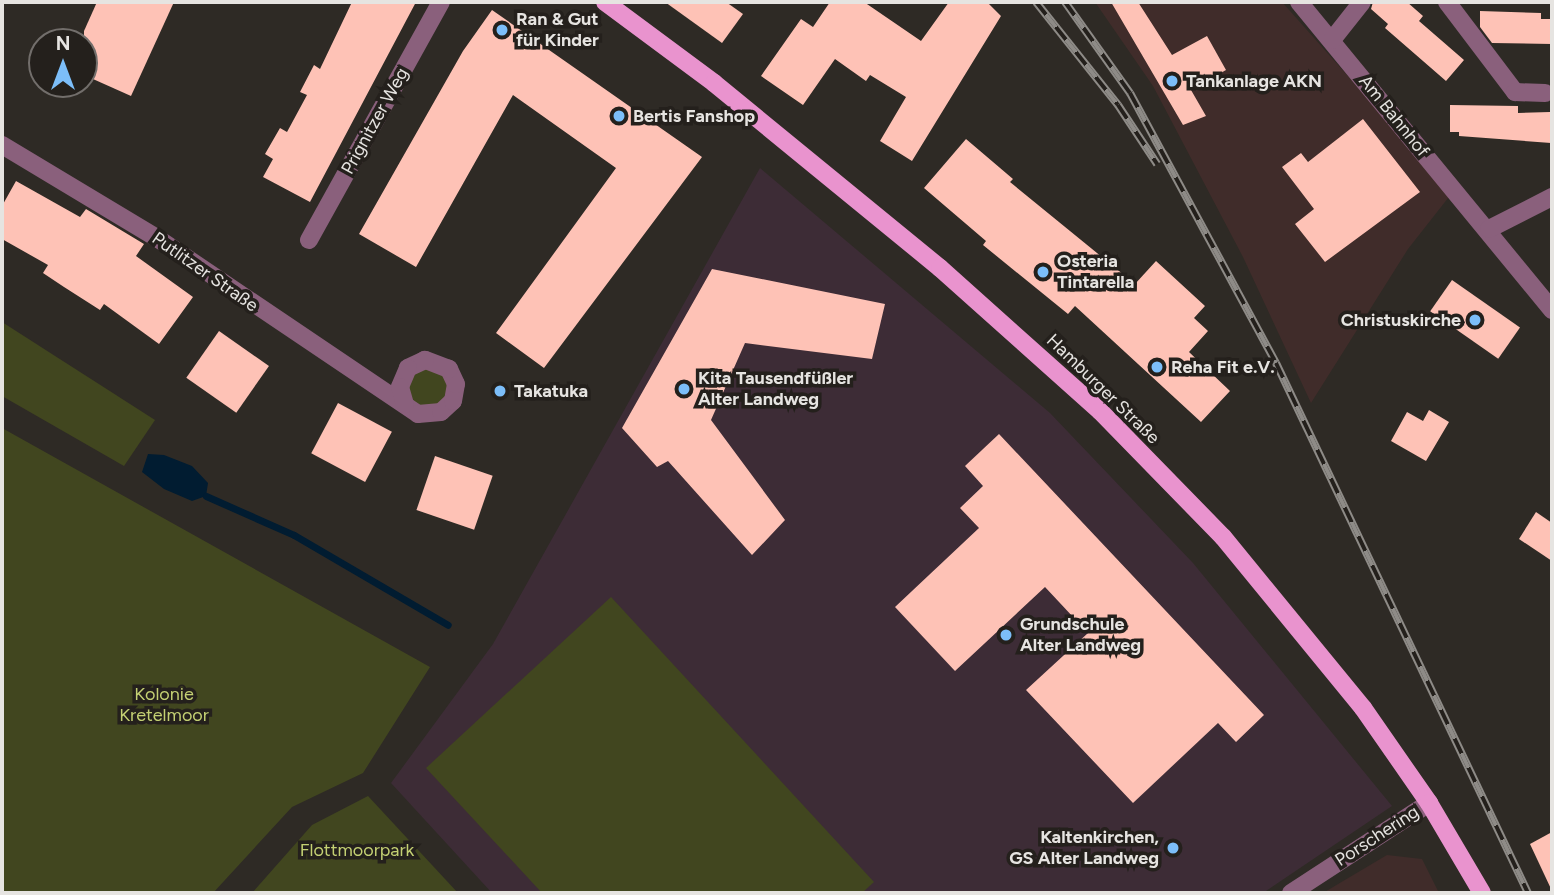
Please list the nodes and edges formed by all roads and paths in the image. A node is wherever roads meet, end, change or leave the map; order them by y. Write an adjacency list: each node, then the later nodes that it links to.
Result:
1 (441, 2): 11 (street, Prignitzer Weg)
2 (605, 2): 14 (main road, Hamburger Straße)
3 (1299, 2): 6 (street, Am Bahnhof)
4 (1362, 2): 6 (street)
5 (1447, 2): 7 (street)
6 (1332, 40): 10 (street, Am Bahnhof)
7 (1545, 93)
8 (2, 145): 13 (street, Putlitzer Straße)
9 (1552, 197): 10 (street)
10 (1489, 229): 12 (street, Am Bahnhof)
11 (309, 240)
12 (1552, 310)
13 (405, 404)
14 (1429, 803): 15 (street, Porschering); 16 (main road, Hamburger Straße)
15 (1291, 893)
16 (1482, 893)

